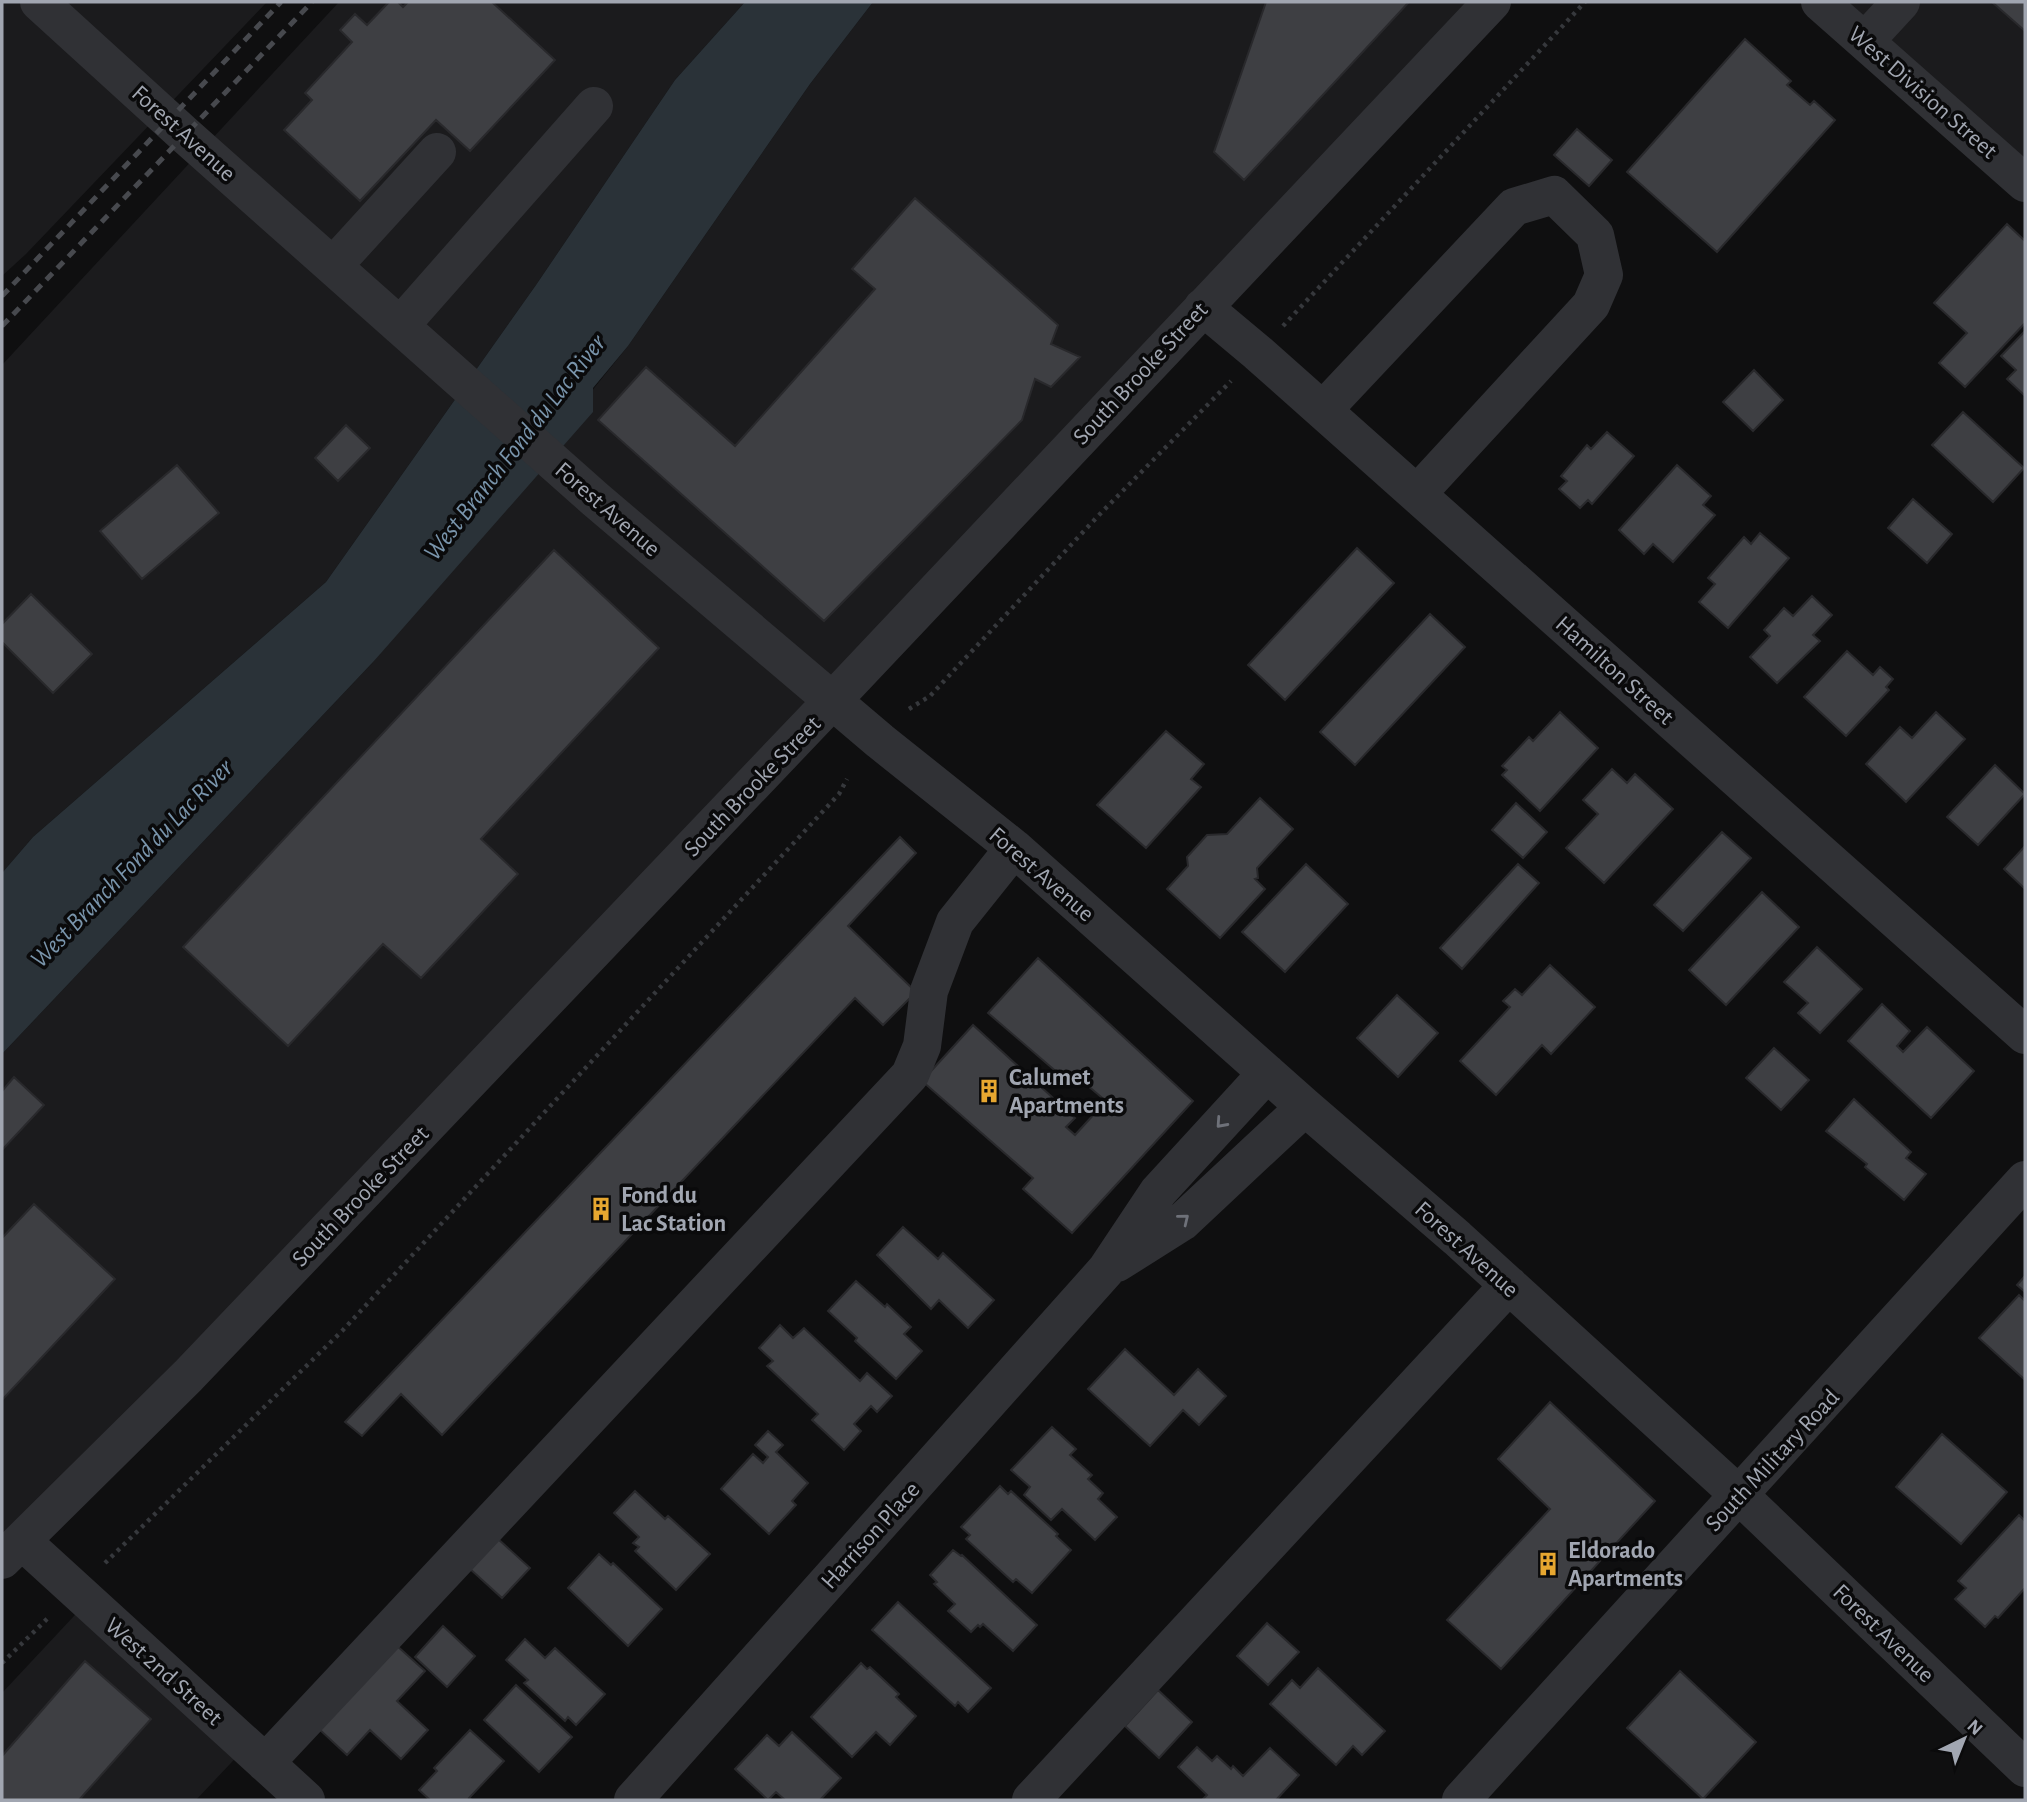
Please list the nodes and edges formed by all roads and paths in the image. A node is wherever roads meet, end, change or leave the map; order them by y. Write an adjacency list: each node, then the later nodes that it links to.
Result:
1 (39, 2): 9 (street, Forest Avenue)
2 (1492, 2): 10 (street, South Brooke Street)
3 (1820, 2): 5 (street, West Division Street)
4 (1901, 2): 5 (street)
5 (1865, 41): 8 (street, West Division Street)
6 (594, 106): 11 (street)
7 (437, 152): 9 (street)
8 (2025, 183)
9 (333, 266): 11 (street, Forest Avenue)
10 (1203, 307): 12 (street, Hamilton Street); 14 (street, South Brooke Street)
11 (400, 326): 14 (street, Forest Avenue)
12 (1322, 410): 13 (street, Hamilton Street); 13 (street)
13 (1417, 494): 17 (street, Hamilton Street)
14 (832, 701): 16 (street, Forest Avenue); 24 (street, South Brooke Street)
15 (847, 779): 25 (path)
16 (1014, 848): 18 (street, Forest Avenue); 27 (street)
17 (2025, 1035)
18 (1267, 1073): 19 (street, Forest Avenue); 21 (street, Harrison Place, one-way to 21)
19 (1305, 1107): 21 (street, Harrison Place, one-way to 19); 22 (street, Forest Avenue)
20 (2025, 1180): 23 (street, South Military Road)
21 (1106, 1269): 30 (street, Harrison Place)
22 (1509, 1285): 23 (street, Forest Avenue); 31 (street)
23 (1739, 1495): 28 (street, Forest Avenue); 32 (street, South Military Road)
24 (12, 1550): 25 (street, West 2nd Street)
25 (76, 1591): 26 (path); 27 (street, West 2nd Street)
26 (2, 1663)
27 (265, 1763): 29 (street, West 2nd Street)
28 (2025, 1768)
29 (306, 1800)
30 (633, 1800)
31 (1031, 1800)
32 (1461, 1800)

